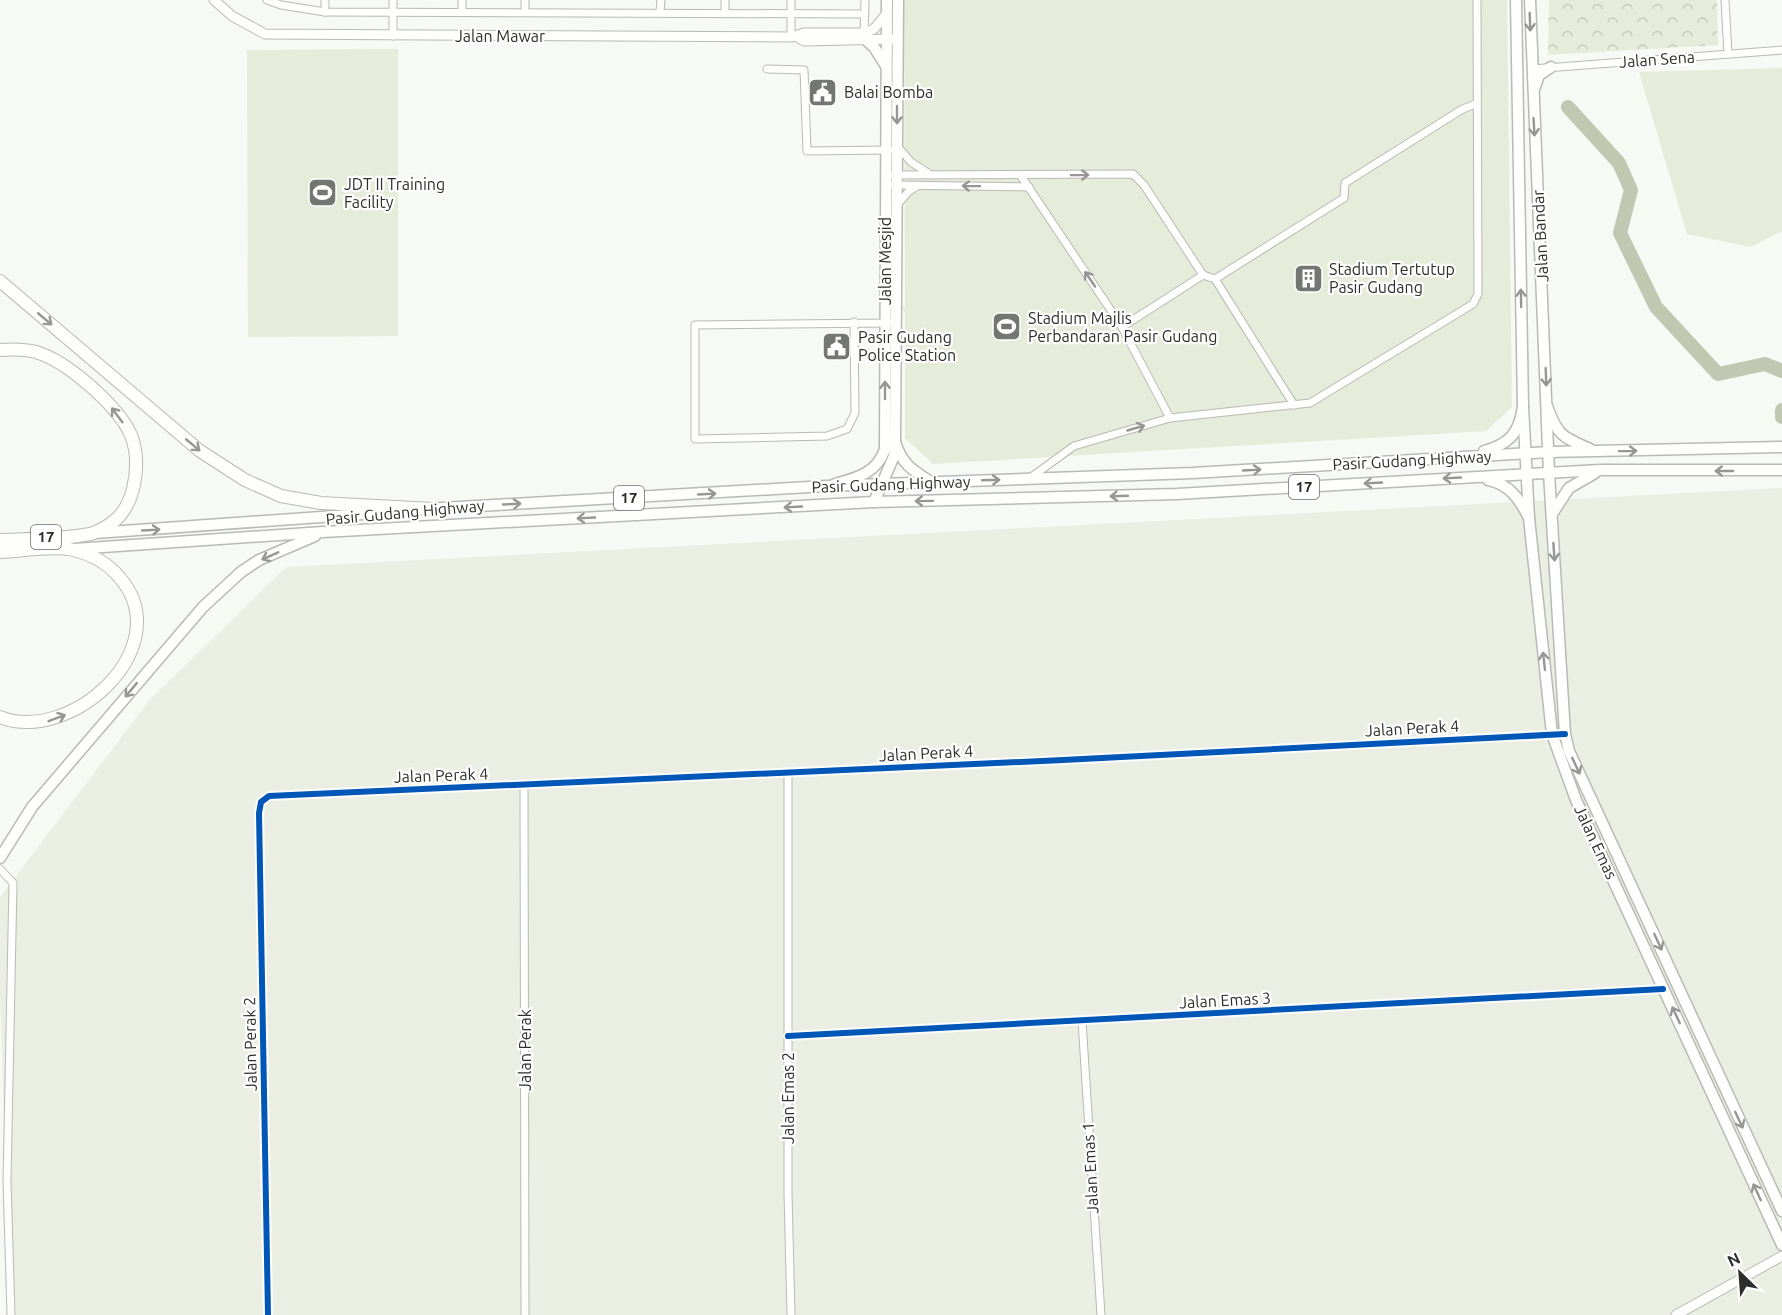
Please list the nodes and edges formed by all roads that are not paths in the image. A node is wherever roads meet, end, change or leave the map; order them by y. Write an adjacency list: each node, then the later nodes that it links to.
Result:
1 (214, 0): 26 (street, Jalan Mawar)
2 (267, 0): 21 (street)
3 (325, 0): 21 (street)
4 (393, 0): 18 (street)
5 (462, 0): 19 (street)
6 (525, 0): 17 (street)
7 (661, 0): 20 (street)
8 (725, 0): 22 (street)
9 (791, 0): 23 (street)
10 (864, 0): 25 (street)
11 (887, 0): 24 (main road, Jalan Mesjid)
12 (898, 0): 29 (main road, Jalan Mesjid)
13 (1477, 0): 39 (street)
14 (1516, 0): 30 (main road, Jalan Bandar)
15 (1530, 0): 36 (main road, Jalan Bandar, one-way to 36)
16 (1725, 0): 32 (street)
17 (525, 10): 19 (street); 20 (street)
18 (393, 11): 19 (street); 21 (street); 26 (street)
19 (462, 11)
20 (660, 11): 22 (street)
21 (325, 12)
22 (725, 13): 23 (street)
23 (791, 13): 25 (street); 28 (street)
24 (886, 13): 27 (street); 29 (main road, Jalan Mesjid)
25 (865, 14): 27 (street)
26 (393, 36): 28 (street, Jalan Mawar)
27 (865, 36): 28 (street, Jalan Mawar); 29 (street, Jalan Mawar); 33 (main road)
28 (794, 37)
29 (892, 39): 33 (main road, Jalan Mesjid); 40 (main road, Jalan Mesjid, one-way to 40)
30 (1517, 39): 36 (main road); 38 (main road, Jalan Bandar)
31 (1782, 50): 32 (street, Jalan Sena)
32 (1728, 54): 34 (street, Jalan Sena)
33 (886, 67): 40 (main road, Jalan Mesjid)
34 (1551, 67): 36 (street, Jalan Sena); 37 (main road)
35 (767, 69): 40 (street)
36 (1532, 69): 37 (main road, Jalan Bandar); 38 (main road)
37 (1533, 96): 55 (main road, Jalan Bandar, one-way to 55)
38 (1518, 97): 56 (main road, Jalan Bandar, one-way to 38)
39 (1477, 103): 48 (street); 54 (street)
40 (893, 149): 41 (street); 43 (main road, Jalan Mesjid)
41 (933, 176): 42 (street); 43 (street)
42 (1022, 176): 45 (street); 47 (street, one-way to 47)
43 (891, 180): 44 (street); 46 (main road, Jalan Mesjid); 51 (main road, Jalan Mesjid)
44 (920, 185): 45 (street, one-way to 44); 46 (street)
45 (1029, 188): 52 (street, one-way to 45)
46 (896, 206): 51 (main road, Jalan Mesjid)
47 (1203, 275): 48 (street); 52 (street)
48 (1215, 279): 54 (street)
49 (0, 281): 75 (highway, one-way to 75)
50 (854, 322): 50 (street); 51 (street)
51 (890, 323): 58 (main road, Jalan Mesjid); 72 (main road, Jalan Mesjid, one-way to 51)
52 (1122, 327): 57 (street)
53 (0, 350): 80 (highway, one-way to 53)
54 (1294, 405): 57 (street)
55 (1547, 406): 60 (main road, Jalan Bandar); 61 (main road)
56 (1523, 407): 62 (main road, Jalan Emas); 63 (main road)
57 (1170, 418): 69 (street, one-way to 57)
58 (895, 442): 70 (main road); 71 (main road, Jalan Mesjid)
59 (1782, 447): 61 (main road, Pasir Gudang Highway / 17, one-way to 59)
60 (1549, 452): 61 (main road, Pasir Gudang Highway / 17); 62 (main road, Pasir Gudang Highway / 17); 66 (main road, Jalan Bandar)
61 (1598, 452)
62 (1526, 453): 63 (main road, Pasir Gudang Highway / 17); 67 (main road, Jalan Emas)
63 (1466, 457): 69 (main road, Pasir Gudang Highway / 17, one-way to 63)
64 (1600, 470): 65 (main road, Pasir Gudang Highway / 17, one-way to 64); 66 (main road, Pasir Gudang Highway / 17); 77 (main road)
65 (1782, 470)
66 (1549, 473): 67 (main road, Pasir Gudang Highway / 17); 77 (main road, Jalan Emas)
67 (1527, 474): 68 (main road, Pasir Gudang Highway / 17); 78 (main road, Jalan Emas)
68 (1472, 477): 74 (main road, Pasir Gudang Highway / 17, one-way to 74); 78 (main road)
69 (1028, 479): 70 (main road, Pasir Gudang Highway / 17, one-way to 69)
70 (932, 482): 71 (main road, Pasir Gudang Highway / 17)
71 (882, 484): 72 (main road, Pasir Gudang Highway / 17); 74 (main road, Jalan Mesjid)
72 (826, 486): 73 (main road, Pasir Gudang Highway / 17)
73 (727, 493): 75 (main road, Pasir Gudang Highway / 17, one-way to 73); 76 (main road)
74 (874, 502): 76 (main road, Pasir Gudang Highway / 17, one-way to 76)
75 (433, 509): 80 (main road, Pasir Gudang Highway / 17, one-way to 75)
76 (728, 510): 79 (main road, Pasir Gudang Highway / 17, one-way to 79)
77 (1552, 514): 85 (main road, Jalan Emas, one-way to 85)
78 (1529, 519): 84 (main road, Jalan Emas, one-way to 78)
79 (323, 532): 82 (main road, Pasir Gudang Highway / 17); 89 (main road, one-way to 89)
80 (92, 534): 81 (highway, Pasir Gudang Highway / 17)
81 (1, 546): 82 (highway, Pasir Gudang Highway / 17)
82 (68, 549): 83 (highway, one-way to 82)
83 (0, 717)
84 (1552, 734): 85 (street, Jalan Perak 4); 86 (street, Jalan Perak 4); 91 (main road, Jalan Emas)
85 (1565, 734): 94 (main road, Jalan Emas, one-way to 94)
86 (788, 773): 87 (street, Jalan Perak 4); 93 (street, Jalan Emas 2)
87 (524, 785): 88 (street, Jalan Perak 4); 99 (street, Jalan Perak)
88 (289, 794): 98 (street, Jalan Perak 2)
89 (0, 858)
90 (0, 869): 97 (street)
91 (1664, 988): 92 (street, Jalan Emas 3); 95 (main road, Jalan Emas, one-way to 91)
92 (1082, 1021): 93 (street, Jalan Emas 3); 101 (street, Jalan Emas 1)
93 (788, 1036): 100 (street, Jalan Emas 2)
94 (1782, 1211)
95 (1782, 1245)
96 (1782, 1256): 102 (street)
97 (11, 1315)
98 (268, 1315)
99 (525, 1315)
100 (791, 1315)
101 (1101, 1315)
102 (1676, 1315)

